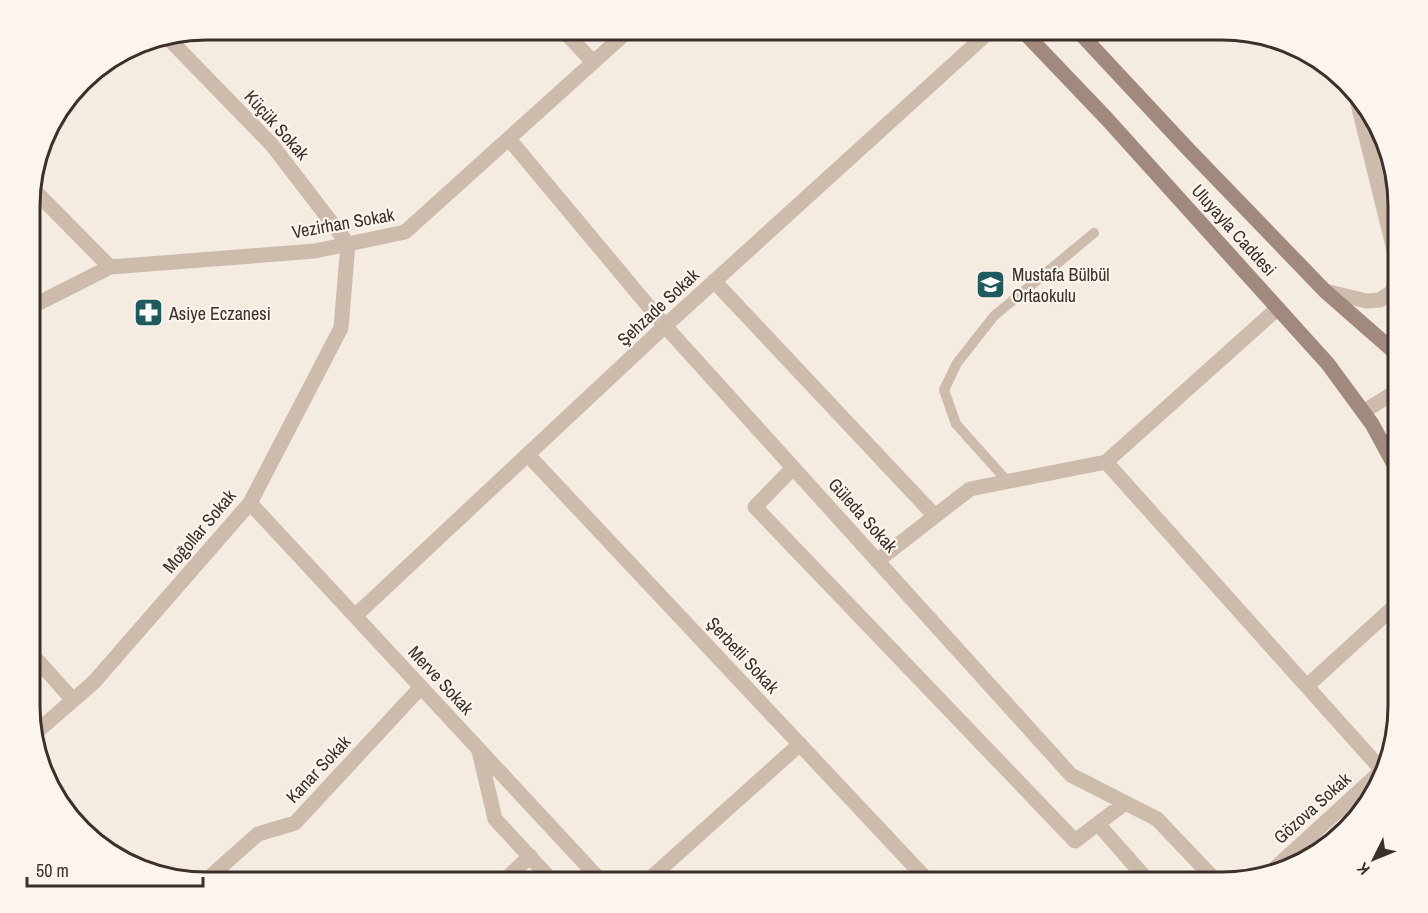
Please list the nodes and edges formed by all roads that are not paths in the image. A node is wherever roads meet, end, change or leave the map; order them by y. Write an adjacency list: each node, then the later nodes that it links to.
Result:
1 (980, 40): 15 (street, Şehzade Sokak)
2 (1032, 40): 19 (main road, Uluyayla Caddesi)
3 (1086, 40): 16 (main road, Uluyayla Caddesi)
4 (573, 41): 7 (street)
5 (617, 41): 7 (street, Vezirhan Sokak)
6 (174, 44): 13 (street, Küçük Sokak)
7 (593, 62): 9 (street, Vezirhan Sokak)
8 (1362, 119): 11 (street)
9 (509, 139): 13 (street, Vezirhan Sokak); 20 (street, Güleda Sokak)
10 (41, 196): 14 (street)
11 (1387, 223)
12 (1094, 233): 28 (lane)
13 (348, 244): 14 (street, Vezirhan Sokak); 29 (street, Moğollar Sokak)
14 (110, 267): 18 (street, Vezirhan Sokak)
15 (714, 282): 20 (street, Şehzade Sokak); 30 (street)
16 (1325, 291): 17 (street); 21 (main road, Uluyayla Caddesi)
17 (1387, 295)
18 (40, 303)
19 (1278, 308): 23 (main road, Uluyayla Caddesi); 26 (street)
20 (665, 326): 25 (street, Şehzade Sokak); 27 (street, Güleda Sokak)
21 (1387, 345)
22 (1387, 397): 23 (street)
23 (1363, 412): 24 (main road, Uluyayla Caddesi)
24 (1387, 443)
25 (528, 455): 33 (street, Şehzade Sokak); 39 (street, Şerbetli Sokak)
26 (1106, 462): 28 (street); 35 (street)
27 (793, 468): 31 (street, Güleda Sokak); 44 (street)
28 (1008, 482): 30 (street)
29 (250, 503): 33 (street, Merve Sokak); 37 (street, Moğollar Sokak)
30 (935, 516): 31 (street)
31 (878, 561): 43 (street, Güleda Sokak)
32 (1387, 613): 35 (street)
33 (355, 616): 36 (street, Merve Sokak)
34 (40, 662): 37 (street)
35 (1307, 686): 41 (street)
36 (421, 687): 40 (street, Merve Sokak); 47 (street, Kanar Sokak)
37 (73, 700): 38 (street, Moğollar Sokak)
38 (42, 727)
39 (800, 744): 51 (street); 52 (street, Şerbetli Sokak)
40 (478, 748): 45 (street); 50 (street, Merve Sokak)
41 (1377, 765)
42 (1368, 783): 46 (street, Gözova Sokak)
43 (1125, 803): 44 (street); 54 (street, Güleda Sokak)
44 (1098, 824): 53 (street)
45 (530, 856): 48 (street); 49 (street)
46 (1283, 861)
47 (215, 872)
48 (513, 872)
49 (544, 872)
50 (593, 872)
51 (657, 872)
52 (920, 872)
53 (1140, 872)
54 (1207, 872)

